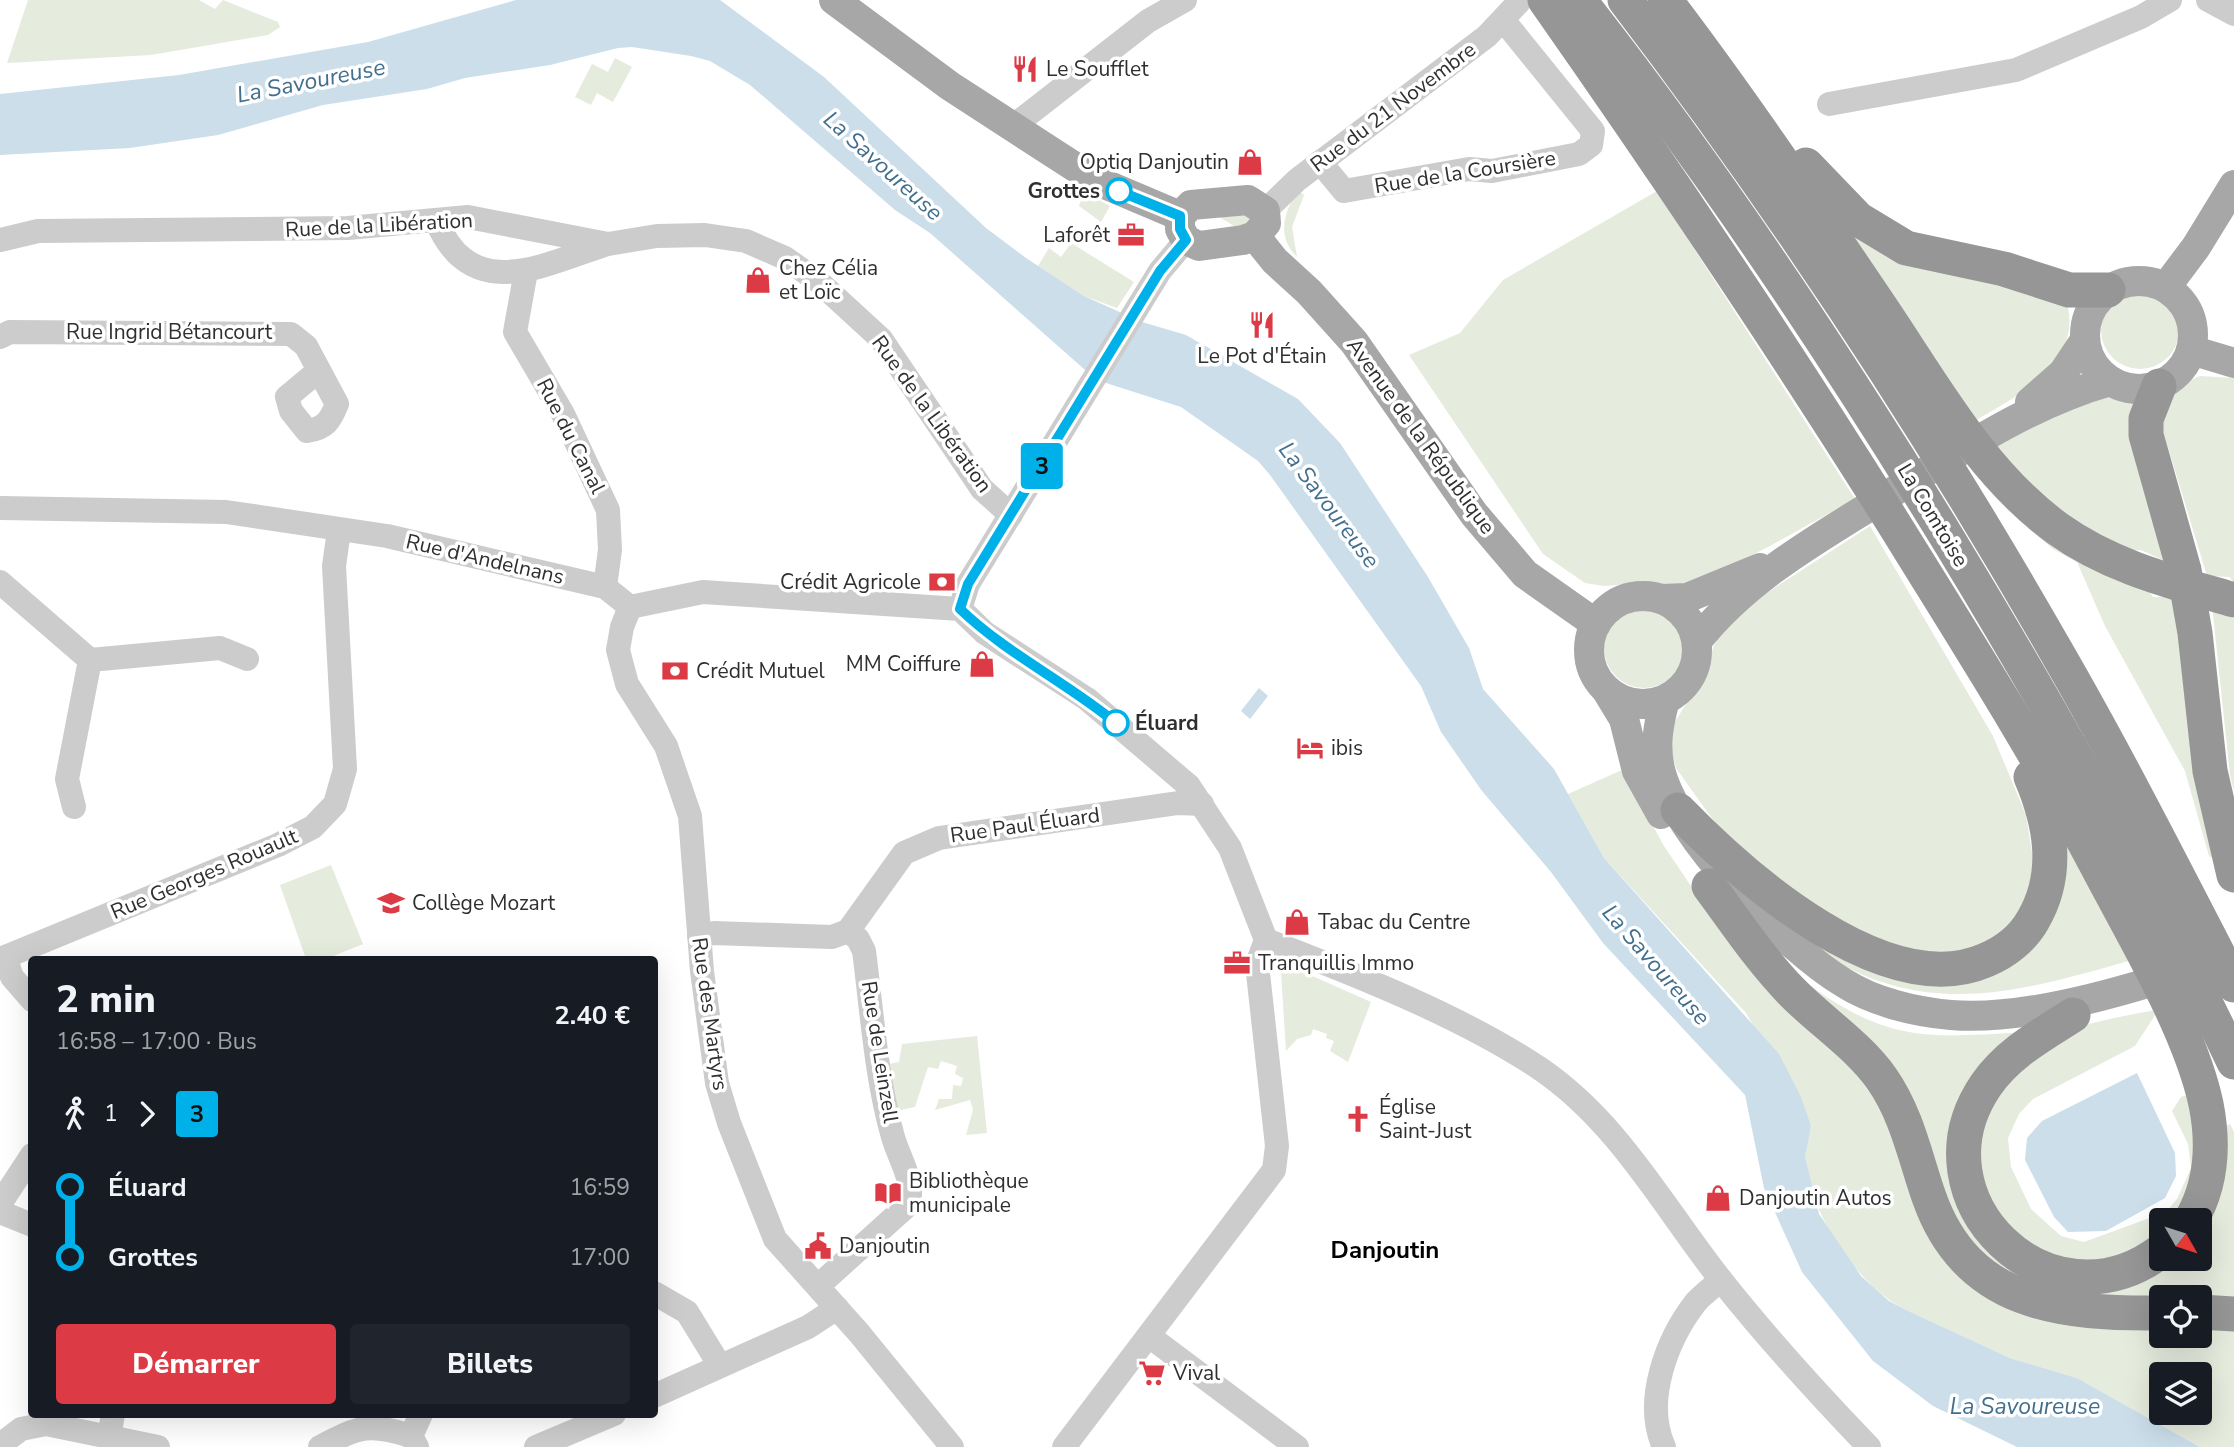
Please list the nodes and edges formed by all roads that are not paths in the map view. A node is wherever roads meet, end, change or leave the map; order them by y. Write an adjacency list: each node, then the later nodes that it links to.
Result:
1 (834, 0): 12 (main road)
2 (1185, 0): 12 (street)
3 (1580, 0): 62 (highway, La Comtoise)
4 (1625, 0): 58 (highway, La Comtoise)
5 (1665, 0): 10 (highway)
6 (2170, 0): 11 (street)
7 (2208, 0): 9 (street)
8 (1523, 8): 13 (street, Rue du 21 Novembre); 13 (street, Rue de la Coursière); 42 (highway)
9 (2234, 14)
10 (1706, 53): 22 (highway); 38 (highway)
11 (1829, 104)
12 (1012, 127): 17 (main road)
13 (1320, 162): 16 (street, Rue du 21 Novembre)
14 (2234, 185): 21 (main road)
15 (436, 220): 18 (street, Rue de la Libération); 19 (street, Rue de la Libération); 20 (street)
16 (1260, 224): 17 (main road); 17 (main road); 41 (main road, Avenue de la République)
17 (1183, 228): 32 (street)
18 (0, 240)
19 (608, 244): 20 (street); 32 (street, Rue de la Libération)
20 (526, 271): 36 (street, Rue du Canal)
21 (2166, 287): 22 (main road); 25 (main road)
22 (2108, 290): 24 (main road)
23 (0, 337): 27 (street, Rue Ingrid Bétancourt)
24 (2085, 340): 28 (main road); 30 (main road)
25 (2192, 350): 26 (main road); 29 (main road)
26 (2234, 363)
27 (317, 372)
28 (2110, 381): 29 (main road); 30 (main road)
29 (2159, 386): 51 (highway)
30 (2003, 424): 34 (main road)
31 (0, 509): 33 (street, Rue d'Andelnans)
32 (1011, 515): 40 (street)
33 (339, 530): 36 (street, Rue d'Andelnans); 56 (street, Rue Georges Rouault)
34 (1796, 552): 37 (main road); 43 (main road)
35 (0, 582): 45 (street)
36 (605, 587): 39 (street, Rue d'Andelnans)
37 (1662, 599): 41 (main road); 43 (main road)
38 (2234, 600)
39 (630, 607): 40 (street); 54 (street, Rue des Martyrs)
40 (960, 609): 48 (street)
41 (1596, 624): 46 (main road)
42 (1967, 641): 50 (highway); 65 (highway)
43 (1697, 642): 47 (main road)
44 (247, 659): 45 (street)
45 (90, 660): 49 (street)
46 (1607, 691): 47 (main road); 52 (main road)
47 (1665, 700): 50 (main road)
48 (1202, 804): 53 (street, Rue Paul Éluard); 55 (street)
49 (74, 807)
50 (1678, 810): 59 (main road)
51 (2234, 876)
52 (1709, 886): 61 (main road); 73 (highway)
53 (848, 931): 54 (street); 70 (street, Rue de Leinzell)
54 (699, 936): 70 (street, Rue des Martyrs)
55 (1266, 940): 69 (street); 76 (street)
56 (3, 957): 60 (street)
57 (2234, 957): 59 (main road)
58 (2234, 985)
59 (2122, 991): 61 (main road)
60 (28, 995)
61 (2073, 1016): 68 (highway)
62 (2234, 1062)
63 (28, 1161): 64 (street)
64 (0, 1204)
65 (2195, 1208)
66 (0, 1212): 67 (street)
67 (28, 1223)
68 (2149, 1259)
69 (1721, 1280): 89 (street); 90 (street)
70 (818, 1286): 72 (street, Rue des Martyrs)
71 (658, 1295): 77 (street)
72 (837, 1308): 77 (street); 86 (street, Rue des Martyrs)
73 (2149, 1313)
74 (2212, 1313): 75 (highway)
75 (2234, 1314)
76 (1149, 1336): 87 (street); 88 (street)
77 (720, 1366): 78 (street)
78 (658, 1394)
79 (605, 1418): 85 (street)
80 (111, 1426): 82 (street); 83 (street)
81 (416, 1432): 84 (street)
82 (0, 1446)
83 (158, 1447)
84 (320, 1447)
85 (536, 1447)
86 (952, 1447)
87 (1064, 1447)
88 (1297, 1447)
89 (1664, 1447)
90 (1869, 1447)

